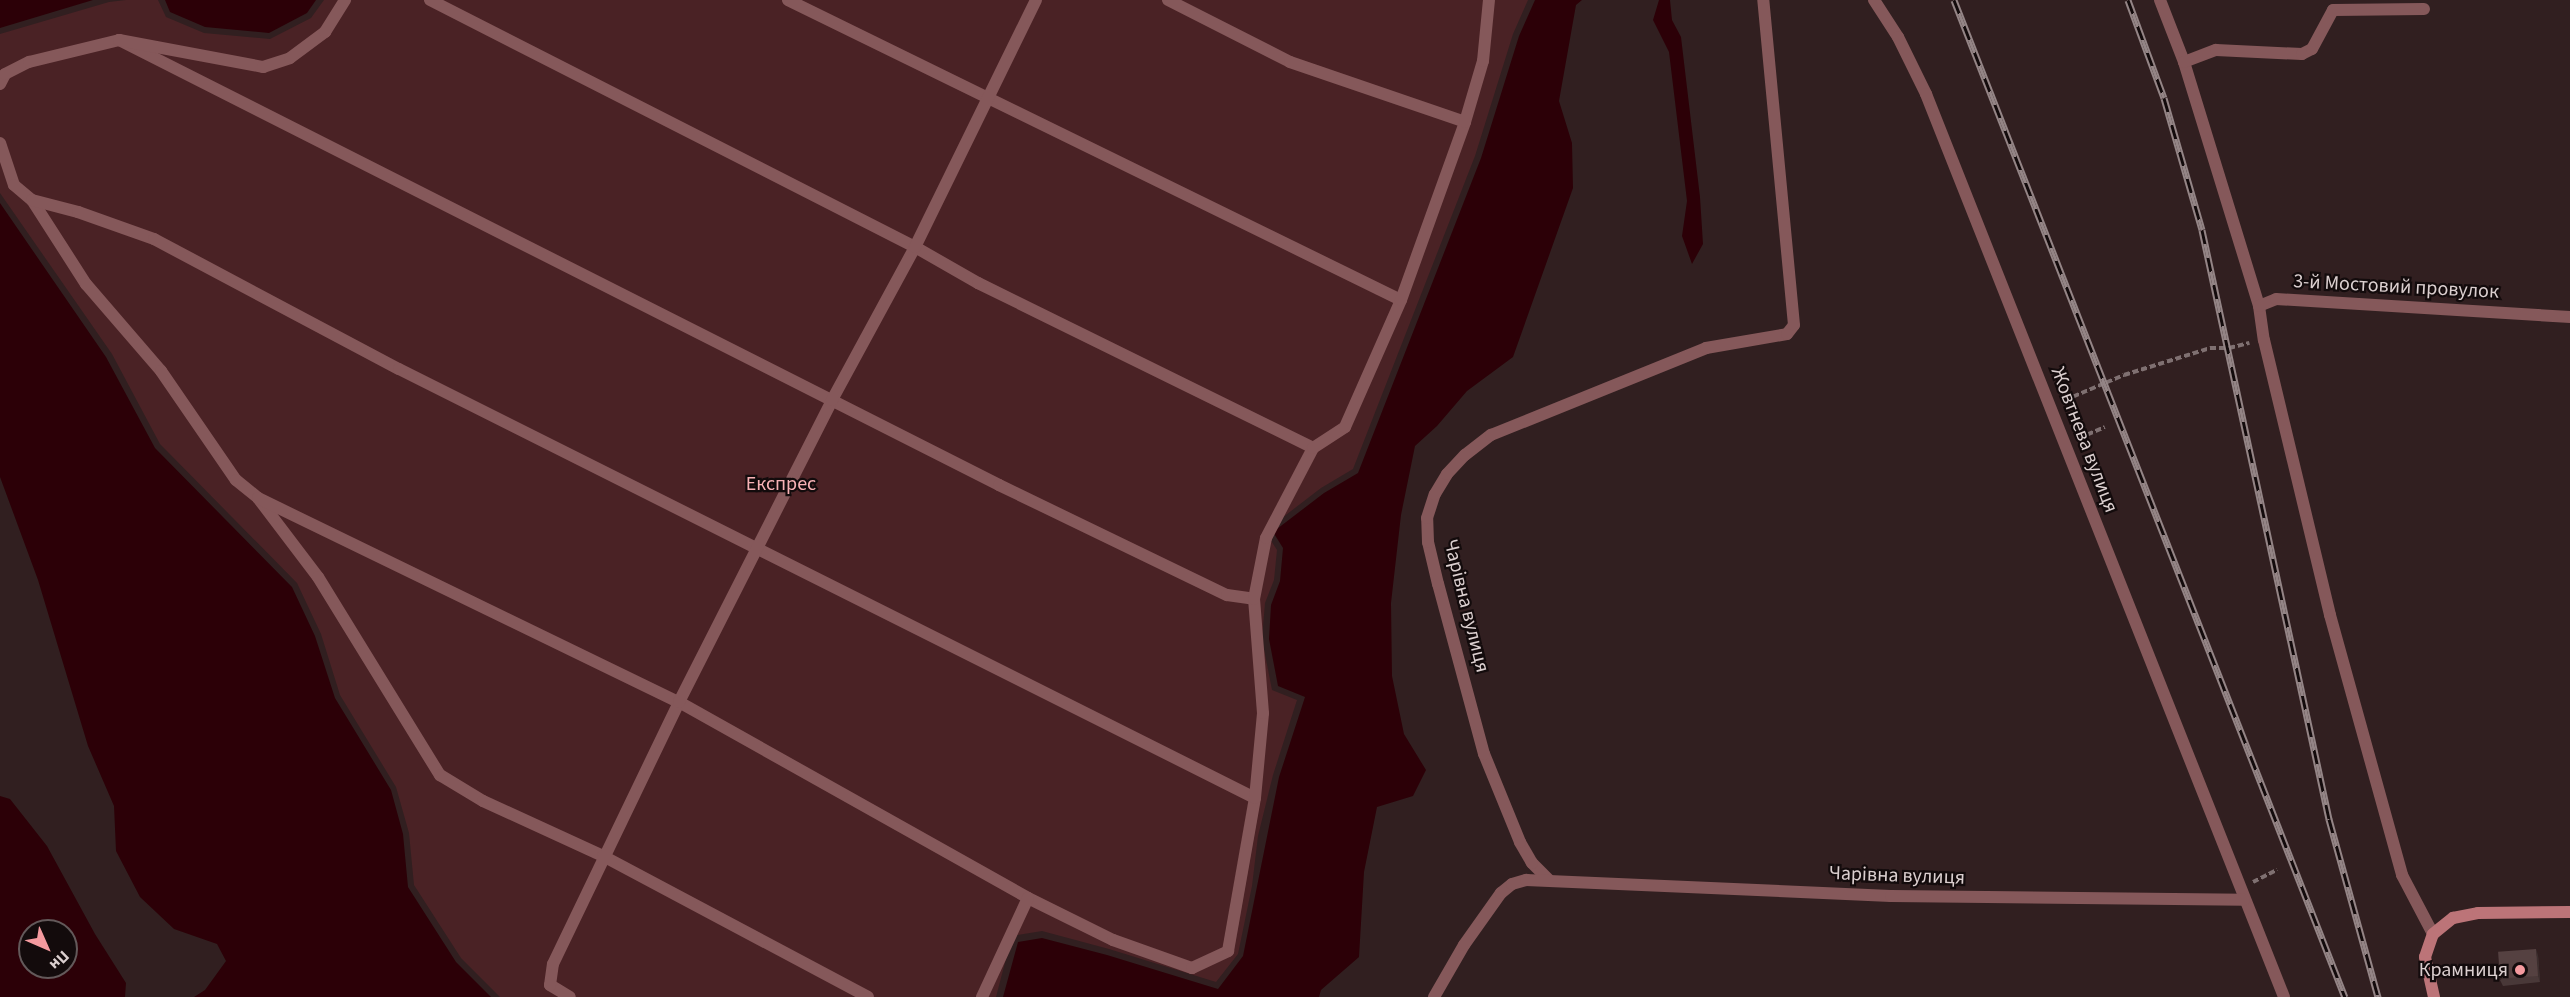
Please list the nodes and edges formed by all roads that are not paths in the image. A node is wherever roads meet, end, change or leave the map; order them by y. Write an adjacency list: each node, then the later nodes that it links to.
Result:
1 (345, 0): 11 (street)
2 (429, 0): 18 (street)
3 (788, 0): 14 (street)
4 (1036, 0): 14 (street)
5 (1168, 0): 15 (street)
6 (1490, 0): 15 (street)
7 (1763, 0): 30 (street, Чарівна вулиця)
8 (1874, 0): 32 (street, Жовтнева вулиця)
9 (2160, 0): 12 (street)
10 (2424, 9): 12 (street)
11 (119, 40): 13 (street); 22 (street)
12 (2184, 62): 20 (street)
13 (0, 84)
14 (987, 99): 18 (street); 19 (street)
15 (1465, 122): 19 (street)
16 (0, 143): 17 (street)
17 (32, 200): 24 (street); 25 (street)
18 (915, 247): 22 (street); 23 (street)
19 (1401, 300): 23 (street)
20 (2259, 306): 21 (street, 3-й Мостовий провулок); 34 (street)
21 (2570, 316)
22 (831, 400): 25 (street); 26 (street)
23 (1313, 448): 26 (street)
24 (258, 498): 27 (street); 29 (street)
25 (757, 550): 27 (street); 28 (street)
26 (1254, 599): 28 (street)
27 (679, 702): 29 (street); 31 (street)
28 (1255, 798): 31 (street)
29 (603, 856): 35 (street); 36 (street)
30 (1549, 880): 32 (street, Чарівна вулиця); 38 (street, Чарівна вулиця)
31 (1029, 898): 37 (street)
32 (2244, 900): 39 (street, Жовтнева вулиця)
33 (2570, 912): 34 (street)
34 (2433, 934): 40 (street)
35 (570, 997)
36 (868, 997)
37 (982, 997)
38 (1434, 997)
39 (2283, 997)
40 (2434, 997)

